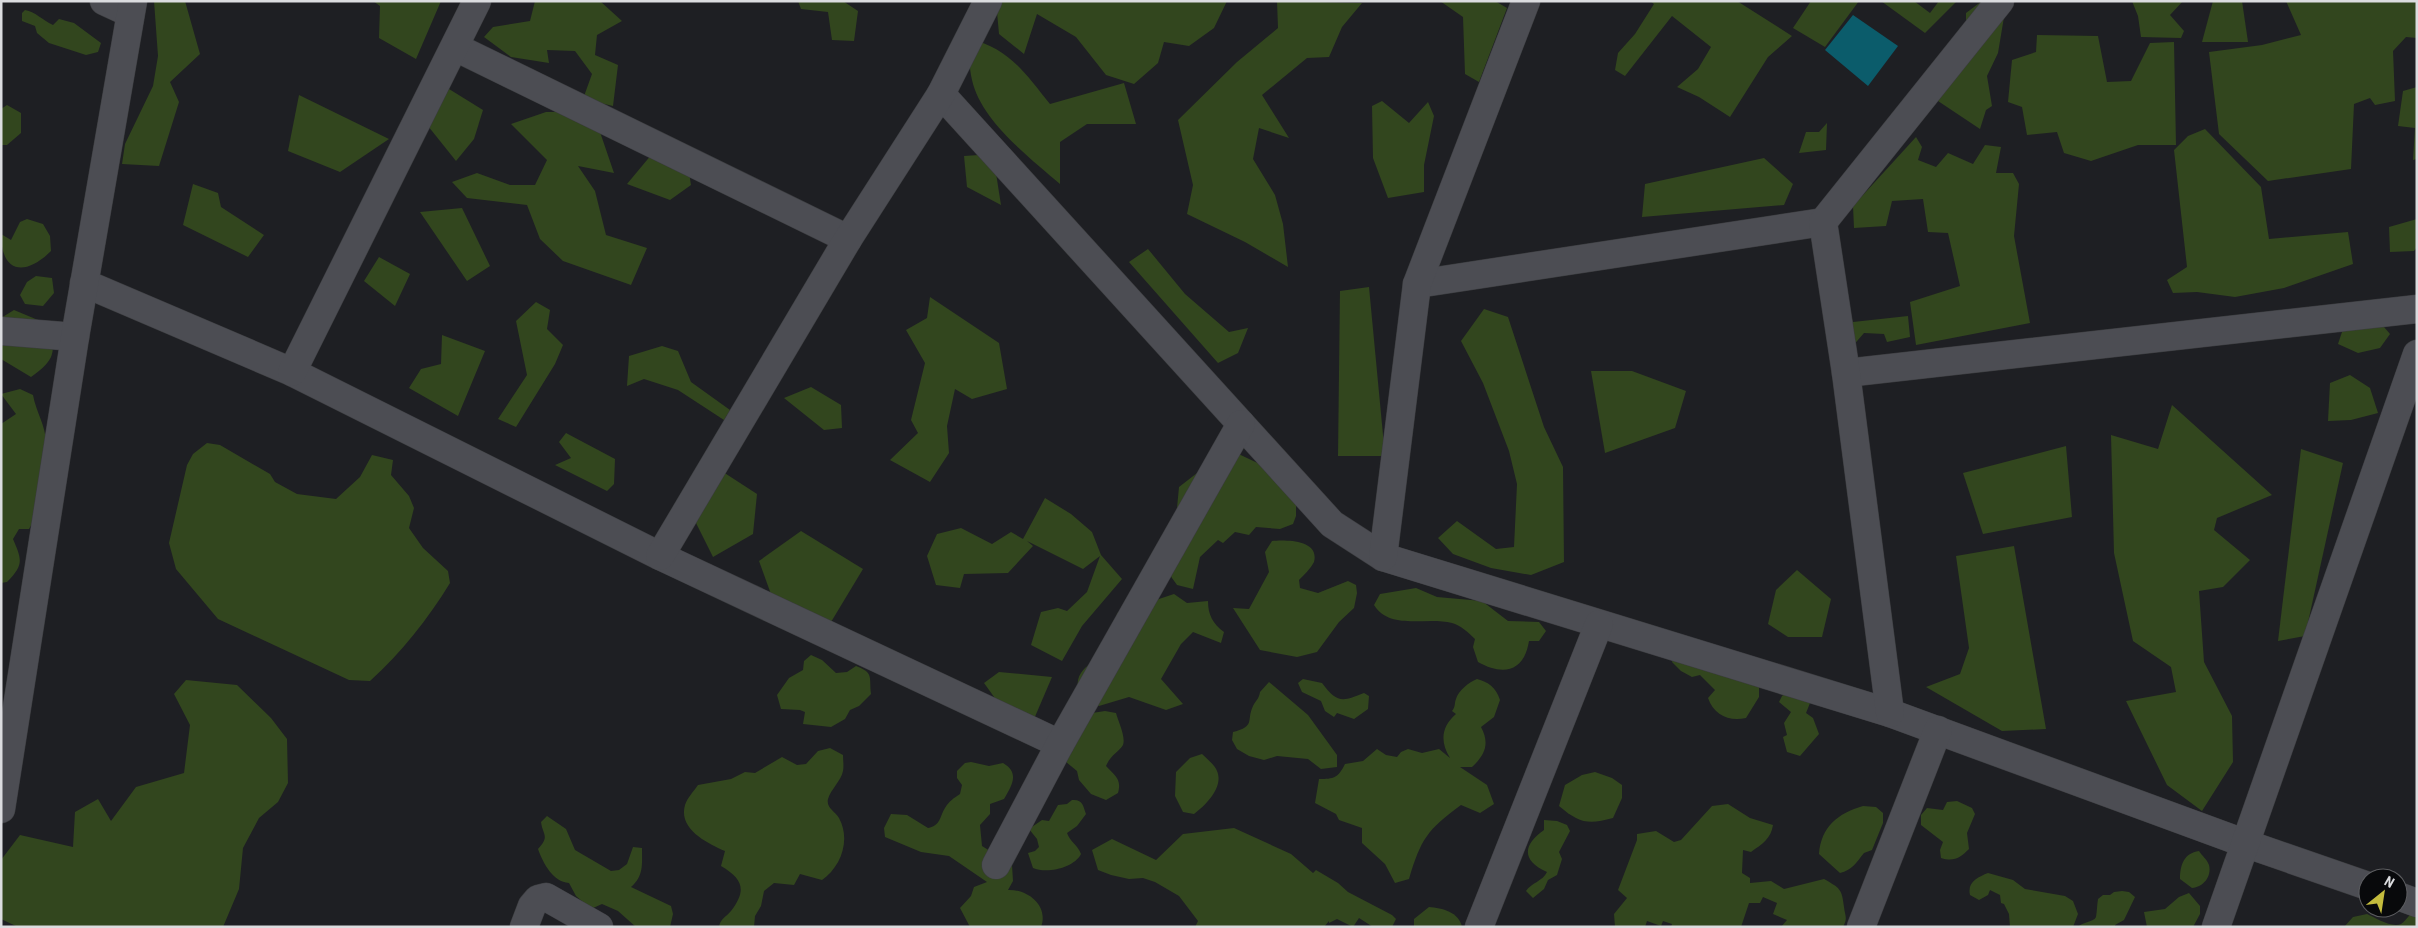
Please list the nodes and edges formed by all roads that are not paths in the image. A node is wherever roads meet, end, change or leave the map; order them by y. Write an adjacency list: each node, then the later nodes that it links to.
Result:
1 (104, 1): 6 (street)
2 (477, 1): 7 (street)
3 (988, 1): 8 (street)
4 (1526, 1): 12 (street)
5 (2000, 1): 9 (street)
6 (132, 7): 11 (street)
7 (455, 47): 10 (street); 17 (street)
8 (941, 94): 10 (street); 19 (street)
9 (1823, 222): 12 (street); 18 (street)
10 (848, 239): 20 (street)
11 (84, 283): 15 (street); 17 (street)
12 (1417, 284): 21 (street)
13 (2417, 309): 18 (street)
14 (1, 331): 15 (street)
15 (75, 338): 26 (street)
16 (2417, 354): 27 (street)
17 (292, 372): 20 (street)
18 (1846, 373): 23 (street)
19 (1241, 424): 21 (street); 25 (street)
20 (660, 556): 25 (street)
21 (1383, 557): 22 (street)
22 (1599, 624): 23 (street); 32 (street)
23 (1890, 713): 24 (street)
24 (1938, 730): 27 (street); 33 (street)
25 (1060, 744): 28 (street)
26 (1, 809)
27 (2244, 844): 29 (street); 34 (street)
28 (996, 865)
29 (2358, 883)
30 (524, 927): 31 (street)
31 (599, 927)
32 (1479, 927)
33 (1861, 927)
34 (2216, 927)

